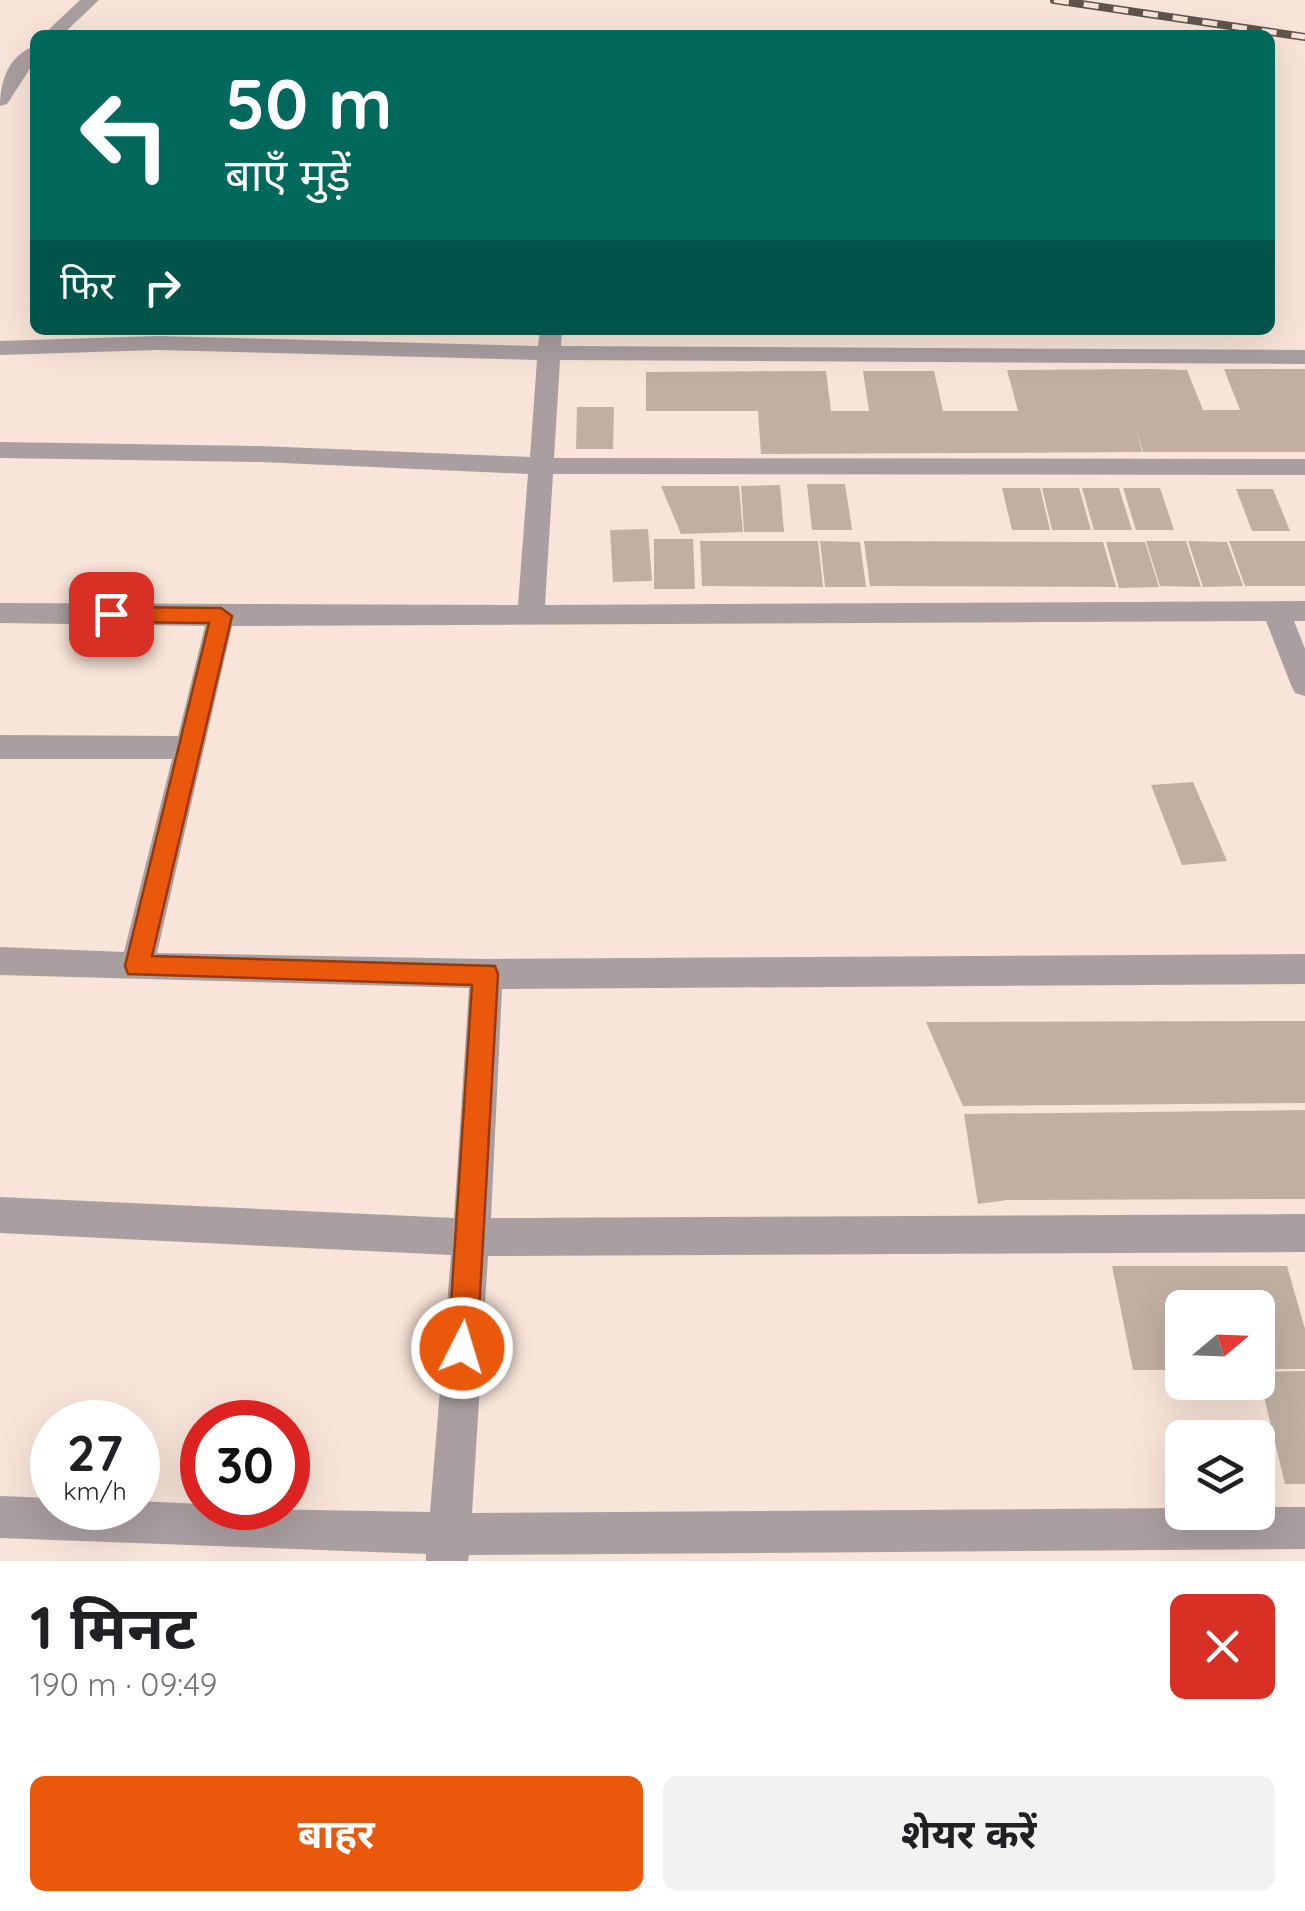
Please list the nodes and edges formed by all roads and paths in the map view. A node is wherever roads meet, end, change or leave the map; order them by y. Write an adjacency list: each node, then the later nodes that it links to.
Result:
1 (90, 0): 2 (street)
2 (57, 30)
3 (30, 56): 4 (street)
4 (9, 75): 5 (street)
5 (0, 100)
6 (159, 336): 7 (street); 8 (street)
7 (550, 342): 9 (street); 11 (street)
8 (0, 348)
9 (1305, 357)
10 (0, 450): 11 (street)
11 (540, 466): 12 (street); 15 (street)
12 (1305, 467)
13 (1291, 610): 15 (street); 17 (street)
14 (0, 613): 16 (street)
15 (532, 615): 16 (street)
16 (221, 616): 19 (street)
17 (1305, 685)
18 (0, 747): 19 (street)
19 (192, 748): 21 (street)
20 (0, 961): 21 (street)
21 (137, 966): 23 (street)
22 (1305, 969): 23 (street)
23 (486, 974): 26 (street)
24 (0, 1216): 26 (street)
25 (1305, 1233): 26 (street)
26 (471, 1237): 29 (street)
27 (0, 1517): 29 (street)
28 (1305, 1528): 29 (street)
29 (447, 1547)

